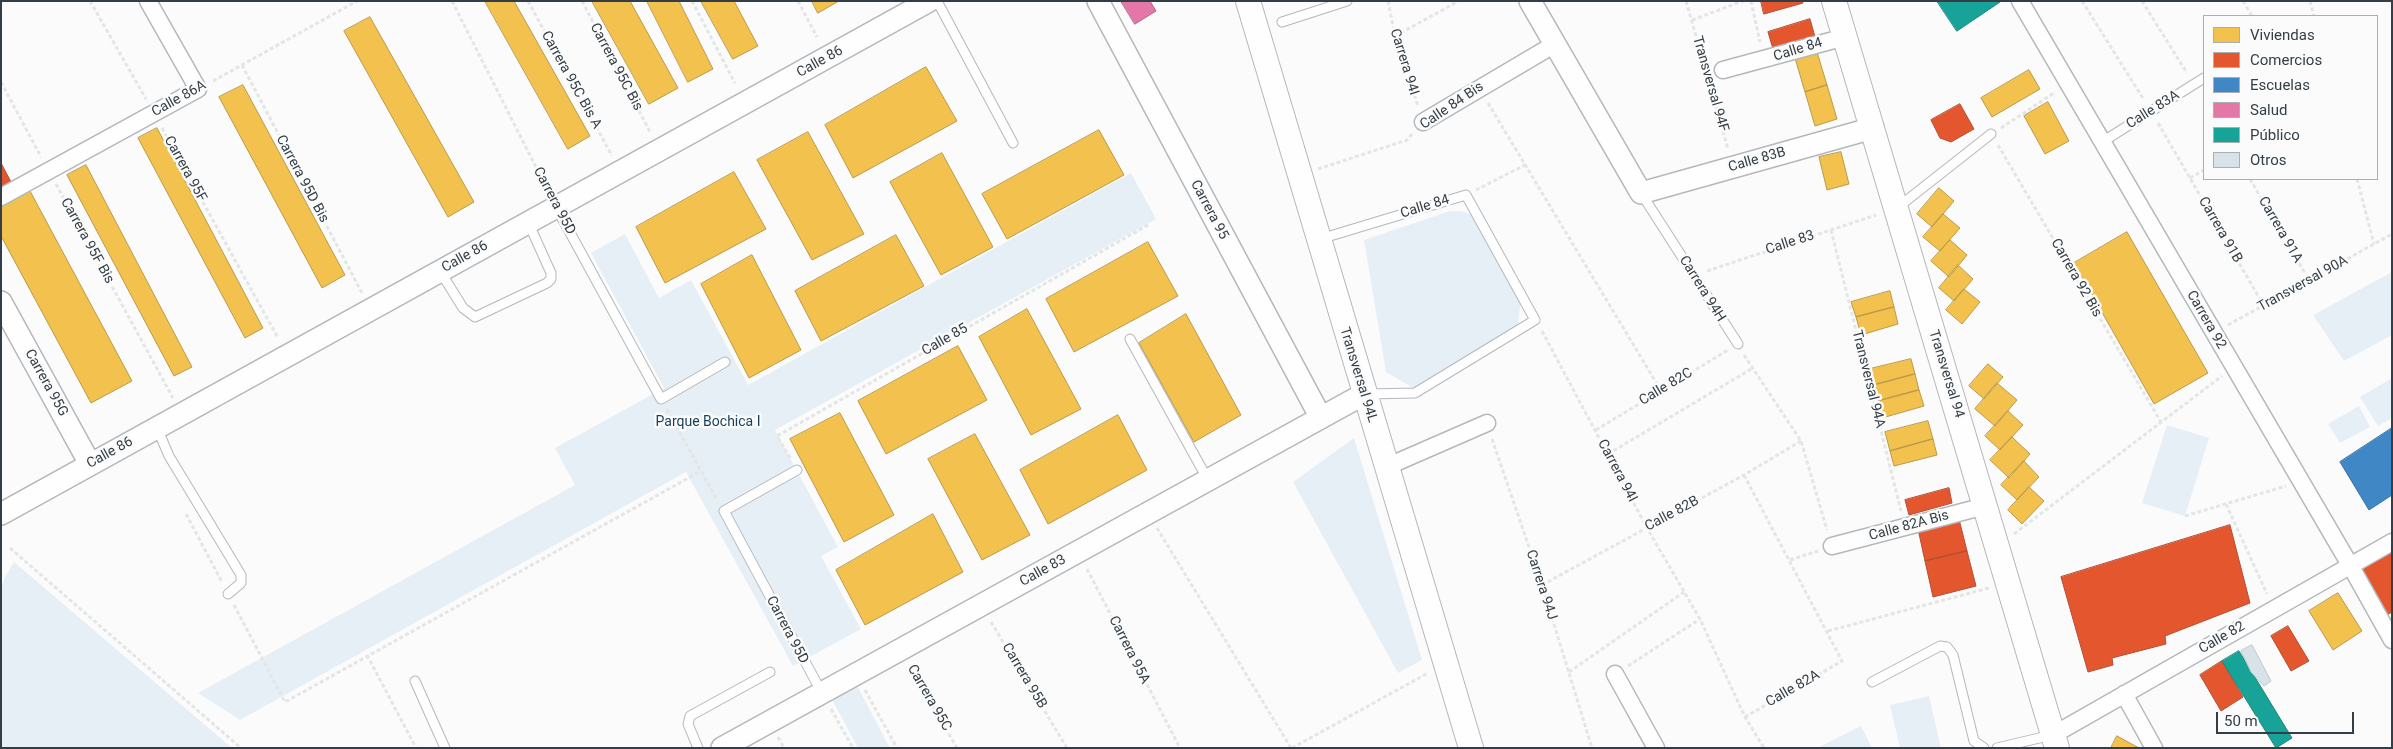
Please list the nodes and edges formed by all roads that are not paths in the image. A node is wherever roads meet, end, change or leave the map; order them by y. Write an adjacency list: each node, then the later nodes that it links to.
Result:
1 (148, 1): 21 (street, Calle 86A)
2 (929, 1): 22 (street, Calle 86)
3 (937, 1): 19 (lane)
4 (1098, 1): 32 (street, Carrera 95)
5 (1248, 1): 25 (main road, Transversal 94L)
6 (1347, 1): 10 (lane)
7 (1530, 1): 12 (street, Carrera 94H)
8 (1834, 1): 11 (main road, Transversal 94)
9 (2020, 1): 18 (street, Carrera 92)
10 (1282, 22)
11 (1845, 37): 13 (street, Calle 84); 16 (main road, Transversal 94)
12 (1555, 44): 15 (street, Calle 84 Bis); 20 (street, Carrera 94H)
13 (1723, 70)
14 (2203, 79): 18 (lane, Calle 83A)
15 (1423, 122)
16 (1873, 128): 20 (street, Calle 83B); 23 (main road, Transversal 94)
17 (1991, 134): 23 (lane)
18 (2102, 142): 43 (street, Carrera 92)
19 (1013, 143)
20 (1641, 193): 29 (lane, Carrera 94H)
21 (1, 197)
22 (556, 207): 24 (street, Calle 86); 30 (lane, Carrera 95D)
23 (1887, 211): 39 (main road, Transversal 94)
24 (528, 222): 26 (street, Calle 86); 26 (lane)
25 (1318, 239): 31 (main road, Transversal 94L); 31 (lane, Calle 84)
26 (439, 271): 34 (street, Calle 86)
27 (1, 302): 35 (street, Carrera 95G)
28 (1130, 339): 38 (lane)
29 (1738, 344)
30 (725, 362)
31 (1364, 394): 32 (street, Calle 83); 36 (main road, Transversal 94L)
32 (1320, 418): 38 (street, Calle 83)
33 (1487, 423): 36 (street)
34 (157, 427): 35 (street, Calle 86); 44 (lane)
35 (90, 464): 40 (street, Calle 86)
36 (1386, 467): 56 (main road, Transversal 94L)
37 (797, 470): 50 (lane, Carrera 95D)
38 (1208, 480): 50 (street, Calle 83)
39 (1985, 506): 42 (street, Calle 82A Bis); 52 (main road, Transversal 94)
40 (1, 514)
41 (2392, 542): 43 (street, Calle 82)
42 (1832, 546)
43 (2350, 565): 45 (street, Carrera 92); 51 (street, Calle 82)
44 (228, 594)
45 (2392, 640)
46 (770, 672): 54 (lane)
47 (1615, 674): 57 (street)
48 (416, 681): 53 (lane)
49 (1872, 682): 58 (lane)
50 (822, 693): 55 (street, Calle 83)
51 (2124, 694): 52 (street, Calle 82); 60 (street)
52 (2055, 741): 59 (lane)
53 (445, 748)
54 (698, 748)
55 (722, 748)
56 (1471, 748)
57 (1656, 748)
58 (1984, 748)
59 (1997, 748)
60 (2154, 748)

